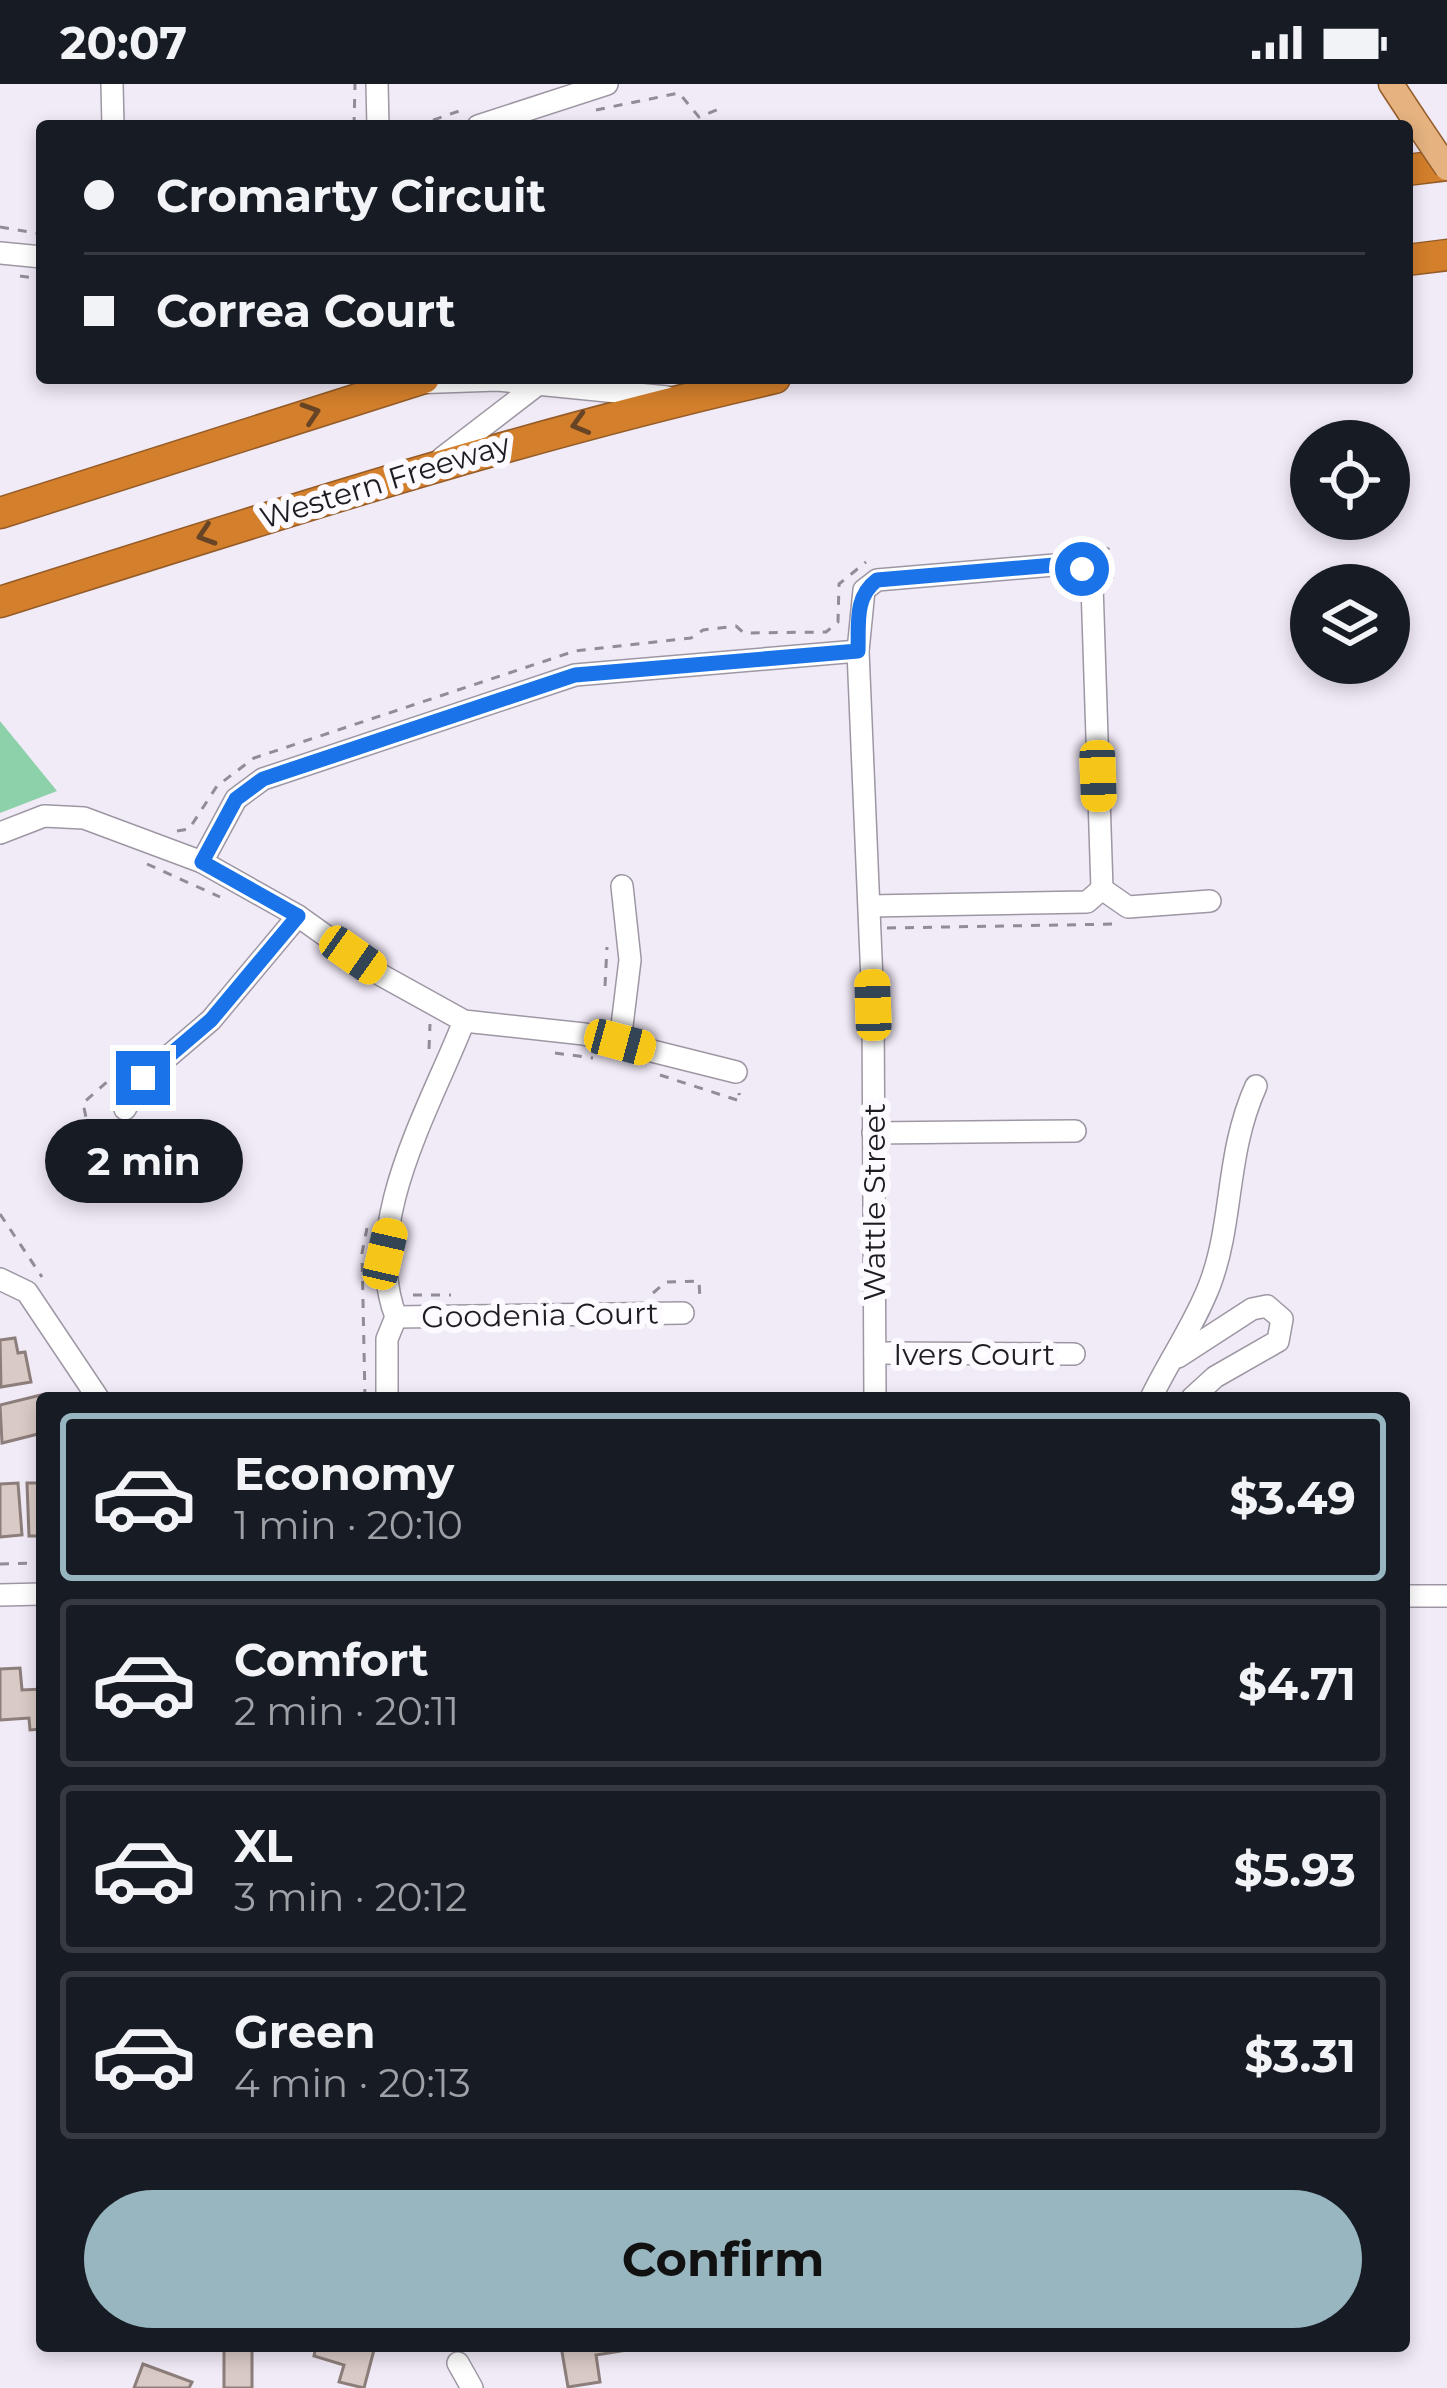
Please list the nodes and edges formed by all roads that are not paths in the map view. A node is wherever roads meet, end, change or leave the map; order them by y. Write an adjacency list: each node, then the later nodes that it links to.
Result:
1 (112, 84): 5 (street)
2 (377, 84): 6 (street)
3 (607, 84): 7 (street)
4 (1391, 84): 8 (main road, bridge)
5 (113, 120)
6 (378, 120)
7 (496, 120)
8 (1447, 166): 9 (highway)
9 (1413, 169)
10 (0, 253): 12 (street)
11 (1447, 255): 13 (highway)
12 (36, 256)
13 (1413, 259)
14 (405, 384): 20 (highway, one-way to 14)
15 (540, 384): 19 (street)
16 (560, 384): 18 (street)
17 (749, 384): 18 (highway, Western Freeway)
18 (688, 398): 19 (highway, Western Freeway, one-way to 19)
19 (426, 468): 21 (highway, Western Freeway, one-way to 21)
20 (0, 513)
21 (0, 602)
22 (858, 651): 24 (street); 26 (street, Wattle Street); 29 (street, Wattle Street)
23 (0, 833): 24 (street)
24 (202, 862): 28 (street)
25 (622, 886): 31 (street)
26 (1102, 889): 27 (street); 29 (street)
27 (1210, 901)
28 (298, 916): 30 (street); 34 (street)
29 (870, 917): 36 (street, Wattle Street)
30 (464, 1022): 31 (street); 39 (street)
31 (620, 1042): 32 (street)
32 (736, 1072)
33 (1256, 1086): 42 (street)
34 (125, 1109)
35 (1076, 1131): 36 (street)
36 (873, 1133): 40 (street, Wattle Street)
37 (0, 1279): 43 (street)
38 (683, 1312): 39 (street, Goodenia Court)
39 (396, 1317): 44 (street)
40 (875, 1353): 41 (street, Ivers Court); 45 (street, Wattle Street)
41 (1074, 1354)
42 (1177, 1358): 46 (street); 47 (street)
43 (94, 1392)
44 (387, 1392)
45 (875, 1392)
46 (1155, 1392)
47 (1199, 1392)
48 (36, 1594): 49 (street)
49 (0, 1595)
50 (1410, 1596): 51 (street)
51 (1447, 1596)
52 (458, 2363): 53 (street)
53 (472, 2388)

